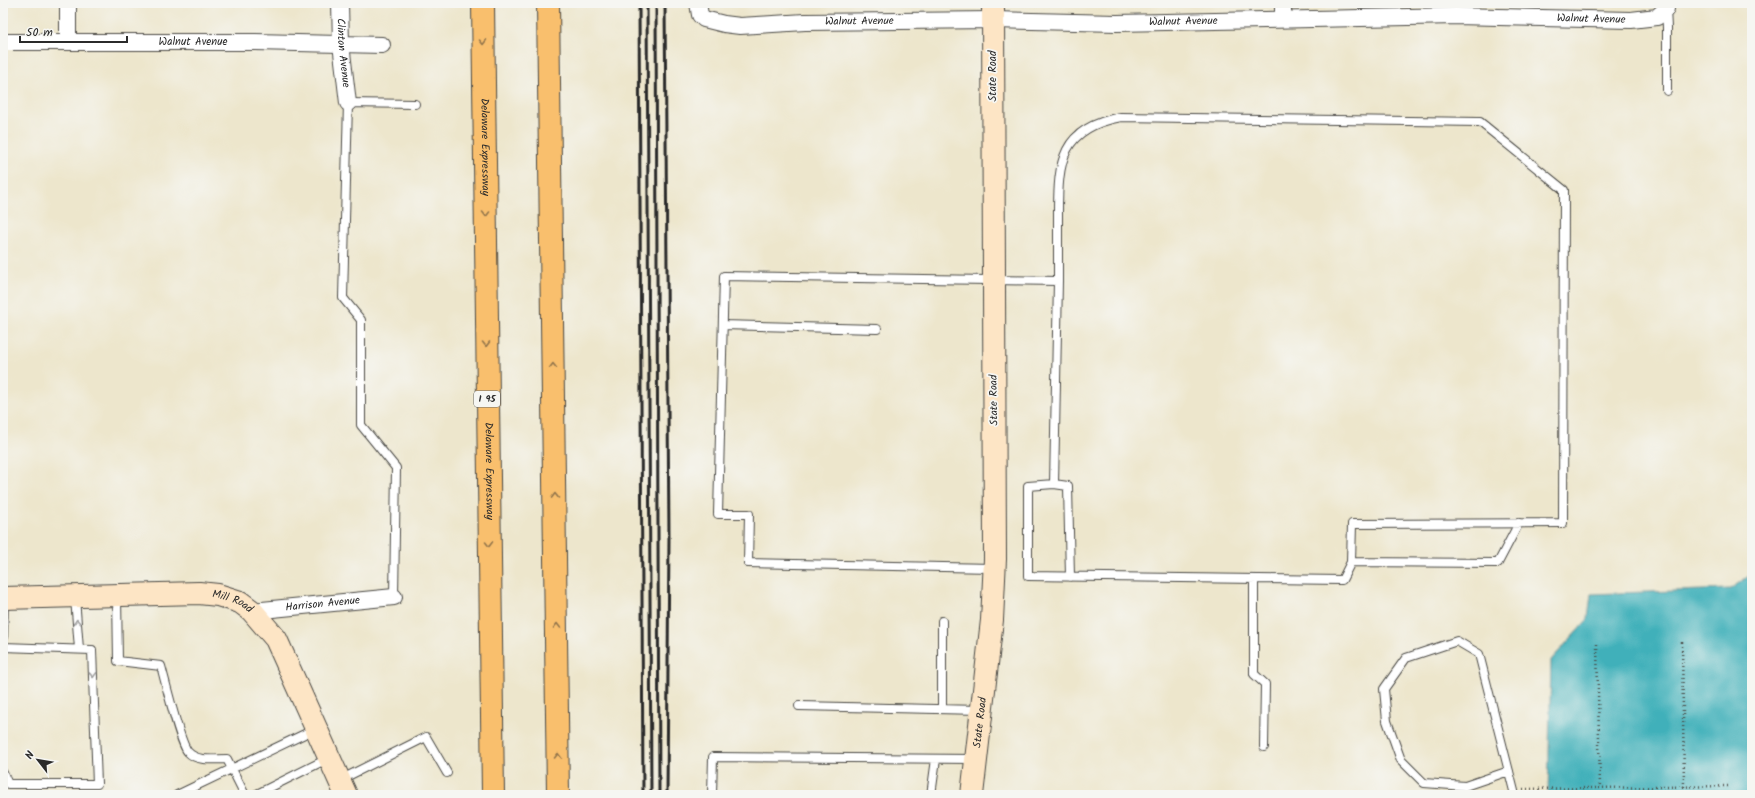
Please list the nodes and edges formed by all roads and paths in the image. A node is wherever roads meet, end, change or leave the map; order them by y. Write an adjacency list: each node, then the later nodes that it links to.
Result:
1 (68, 3): 11 (street)
2 (340, 3): 12 (street, Clinton Avenue)
3 (483, 3): 58 (highway, Delaware Expressway / I 95, one-way to 58)
4 (548, 3): 59 (highway, one-way to 4)
5 (1283, 3): 9 (street)
6 (1665, 6): 9 (street, Walnut Avenue); 14 (lane)
7 (699, 9): 8 (street, Walnut Avenue)
8 (993, 12): 9 (street, Walnut Avenue); 17 (main road, State Road)
9 (1283, 19)
10 (3, 42): 11 (street, Walnut Avenue)
11 (68, 42): 12 (street, Walnut Avenue)
12 (341, 44): 13 (street, Walnut Avenue); 15 (street, Clinton Avenue)
13 (382, 45)
14 (1667, 91)
15 (348, 103): 16 (lane); 29 (lane)
16 (415, 104)
17 (994, 280): 18 (lane); 19 (lane); 24 (main road, State Road)
18 (1058, 281): 21 (lane); 22 (lane)
19 (723, 325): 20 (lane); 24 (lane)
20 (877, 329)
21 (1054, 484): 25 (lane); 25 (lane)
22 (1519, 523): 23 (lane); 23 (lane)
23 (1351, 562): 26 (lane)
24 (994, 568): 40 (main road, State Road)
25 (1070, 577): 26 (lane)
26 (1254, 579): 42 (lane)
27 (117, 595): 28 (main road, Mill Road); 31 (main road, Mill Road); 46 (lane)
28 (75, 596): 30 (main road, Mill Road); 37 (lane, one-way to 28)
29 (394, 597): 31 (street, Harrison Avenue)
30 (3, 598): 34 (lane)
31 (252, 611): 41 (main road, Mill Road)
32 (942, 621): 39 (lane)
33 (1682, 642): 51 (path)
34 (3, 644)
35 (1597, 644): 53 (path)
36 (3, 647): 37 (lane)
37 (79, 649): 48 (lane, one-way to 48)
38 (799, 706): 39 (lane)
39 (942, 709): 40 (lane)
40 (982, 710): 45 (main road, State Road)
41 (317, 729): 43 (main road, Mill Road); 46 (lane)
42 (1264, 747)
43 (330, 758): 52 (main road, Mill Road); 57 (lane)
44 (936, 759): 45 (lane); 60 (lane); 61 (lane)
45 (977, 759): 62 (main road, State Road)
46 (232, 768): 55 (lane); 56 (lane)
47 (1509, 771): 47 (lane); 54 (lane)
48 (3, 773)
49 (447, 773): 52 (lane)
50 (1731, 786): 51 (path)
51 (1684, 787): 53 (path)
52 (343, 788)
53 (1600, 788): 54 (path)
54 (1514, 792)
55 (177, 795)
56 (245, 795)
57 (255, 795)
58 (493, 795)
59 (558, 795)
60 (712, 795)
61 (931, 795)
62 (972, 795)

